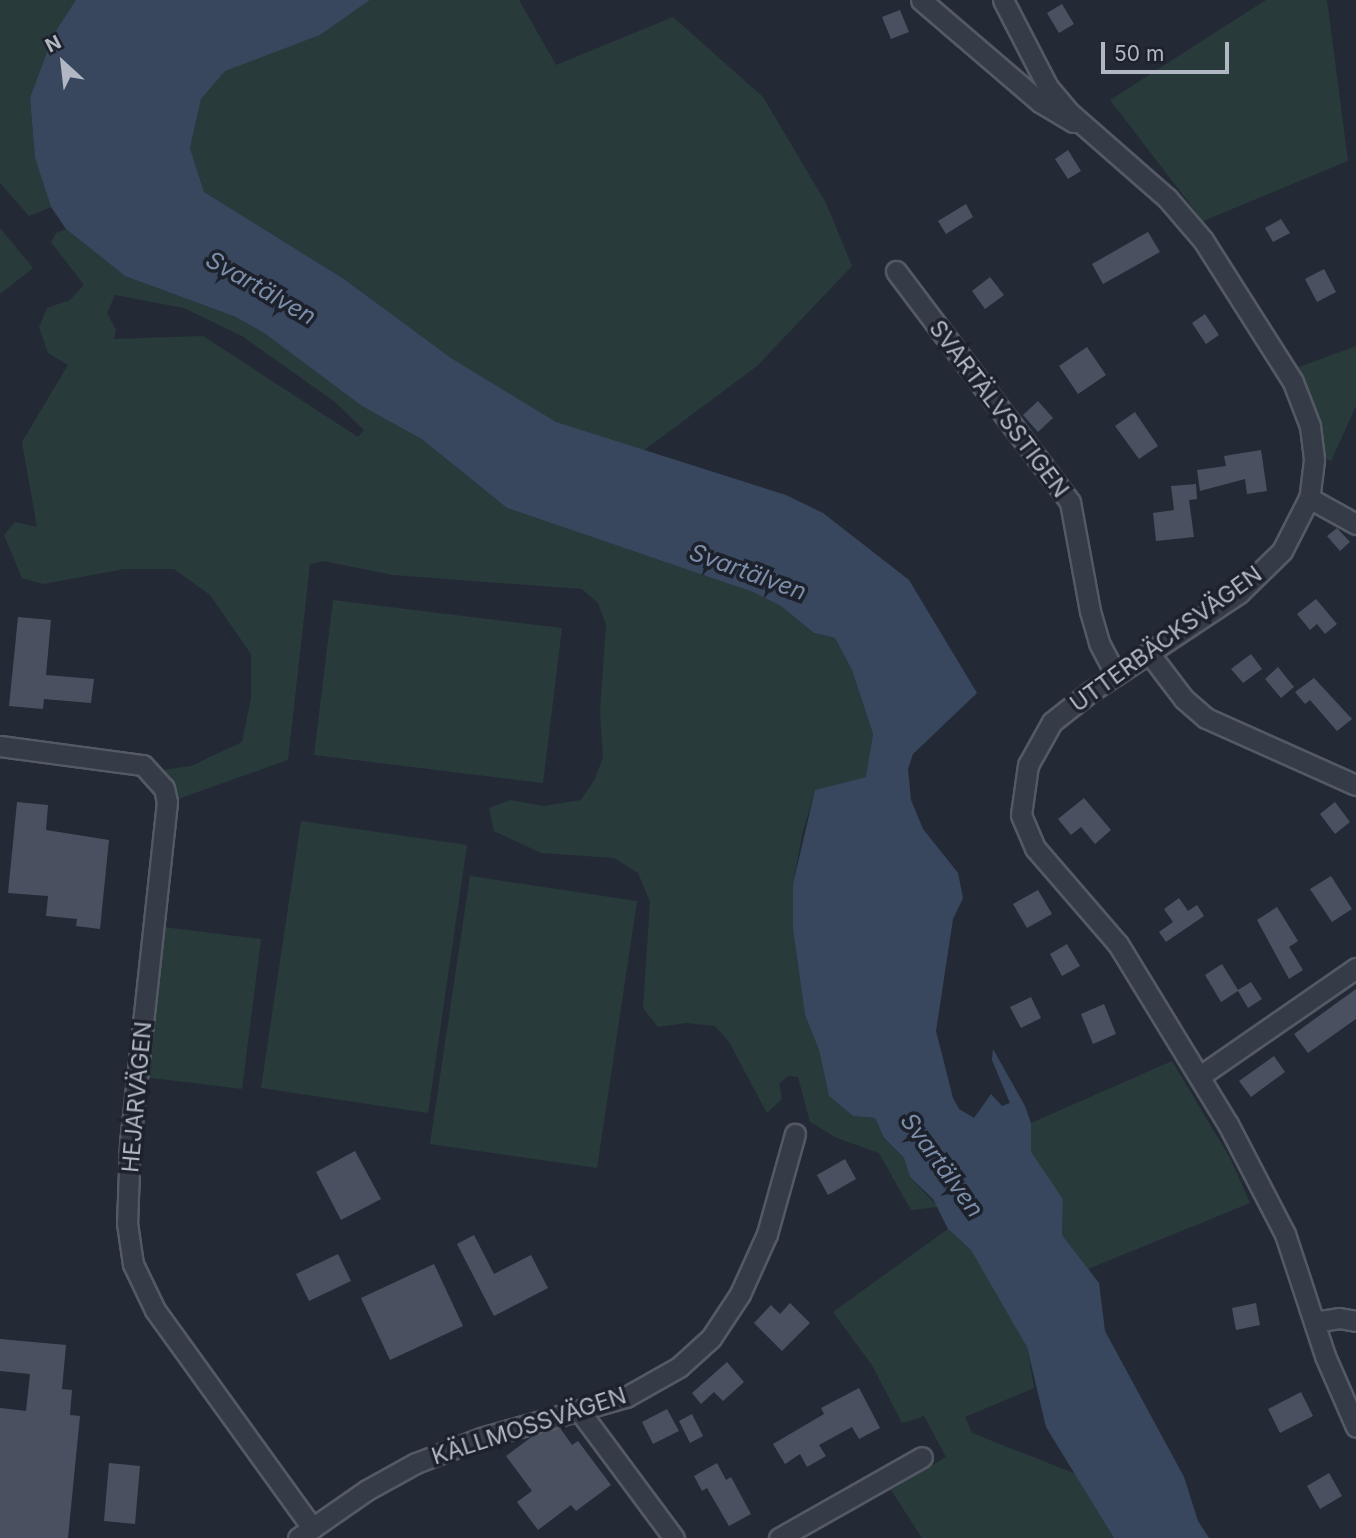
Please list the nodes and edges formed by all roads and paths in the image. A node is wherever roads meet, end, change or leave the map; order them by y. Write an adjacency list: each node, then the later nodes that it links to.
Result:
1 (920, 0): 3 (street)
2 (1003, 0): 3 (street, UTTERBÄCKSVÄGEN)
3 (1084, 126): 5 (street, UTTERBÄCKSVÄGEN)
4 (896, 271): 8 (street, SVARTÄLVSSTIGEN)
5 (1309, 498): 6 (street); 7 (street, UTTERBÄCKSVÄGEN)
6 (1356, 524)
7 (1149, 653): 8 (street, UTTERBÄCKSVÄGEN); 10 (street)
8 (1116, 675): 12 (street, UTTERBÄCKSVÄGEN)
9 (0, 746): 19 (street, HEJARVÄGEN)
10 (1356, 785)
11 (1356, 968): 12 (street)
12 (1200, 1076): 15 (street, UTTERBÄCKSVÄGEN)
13 (795, 1134): 16 (street, KÄLLMOSSVÄGEN)
14 (1356, 1321): 15 (street)
15 (1314, 1322): 17 (street, UTTERBÄCKSVÄGEN)
16 (581, 1413): 19 (street, KÄLLMOSSVÄGEN); 20 (street)
17 (1356, 1427)
18 (922, 1457): 21 (street)
19 (305, 1533)
20 (674, 1538)
21 (779, 1538)

